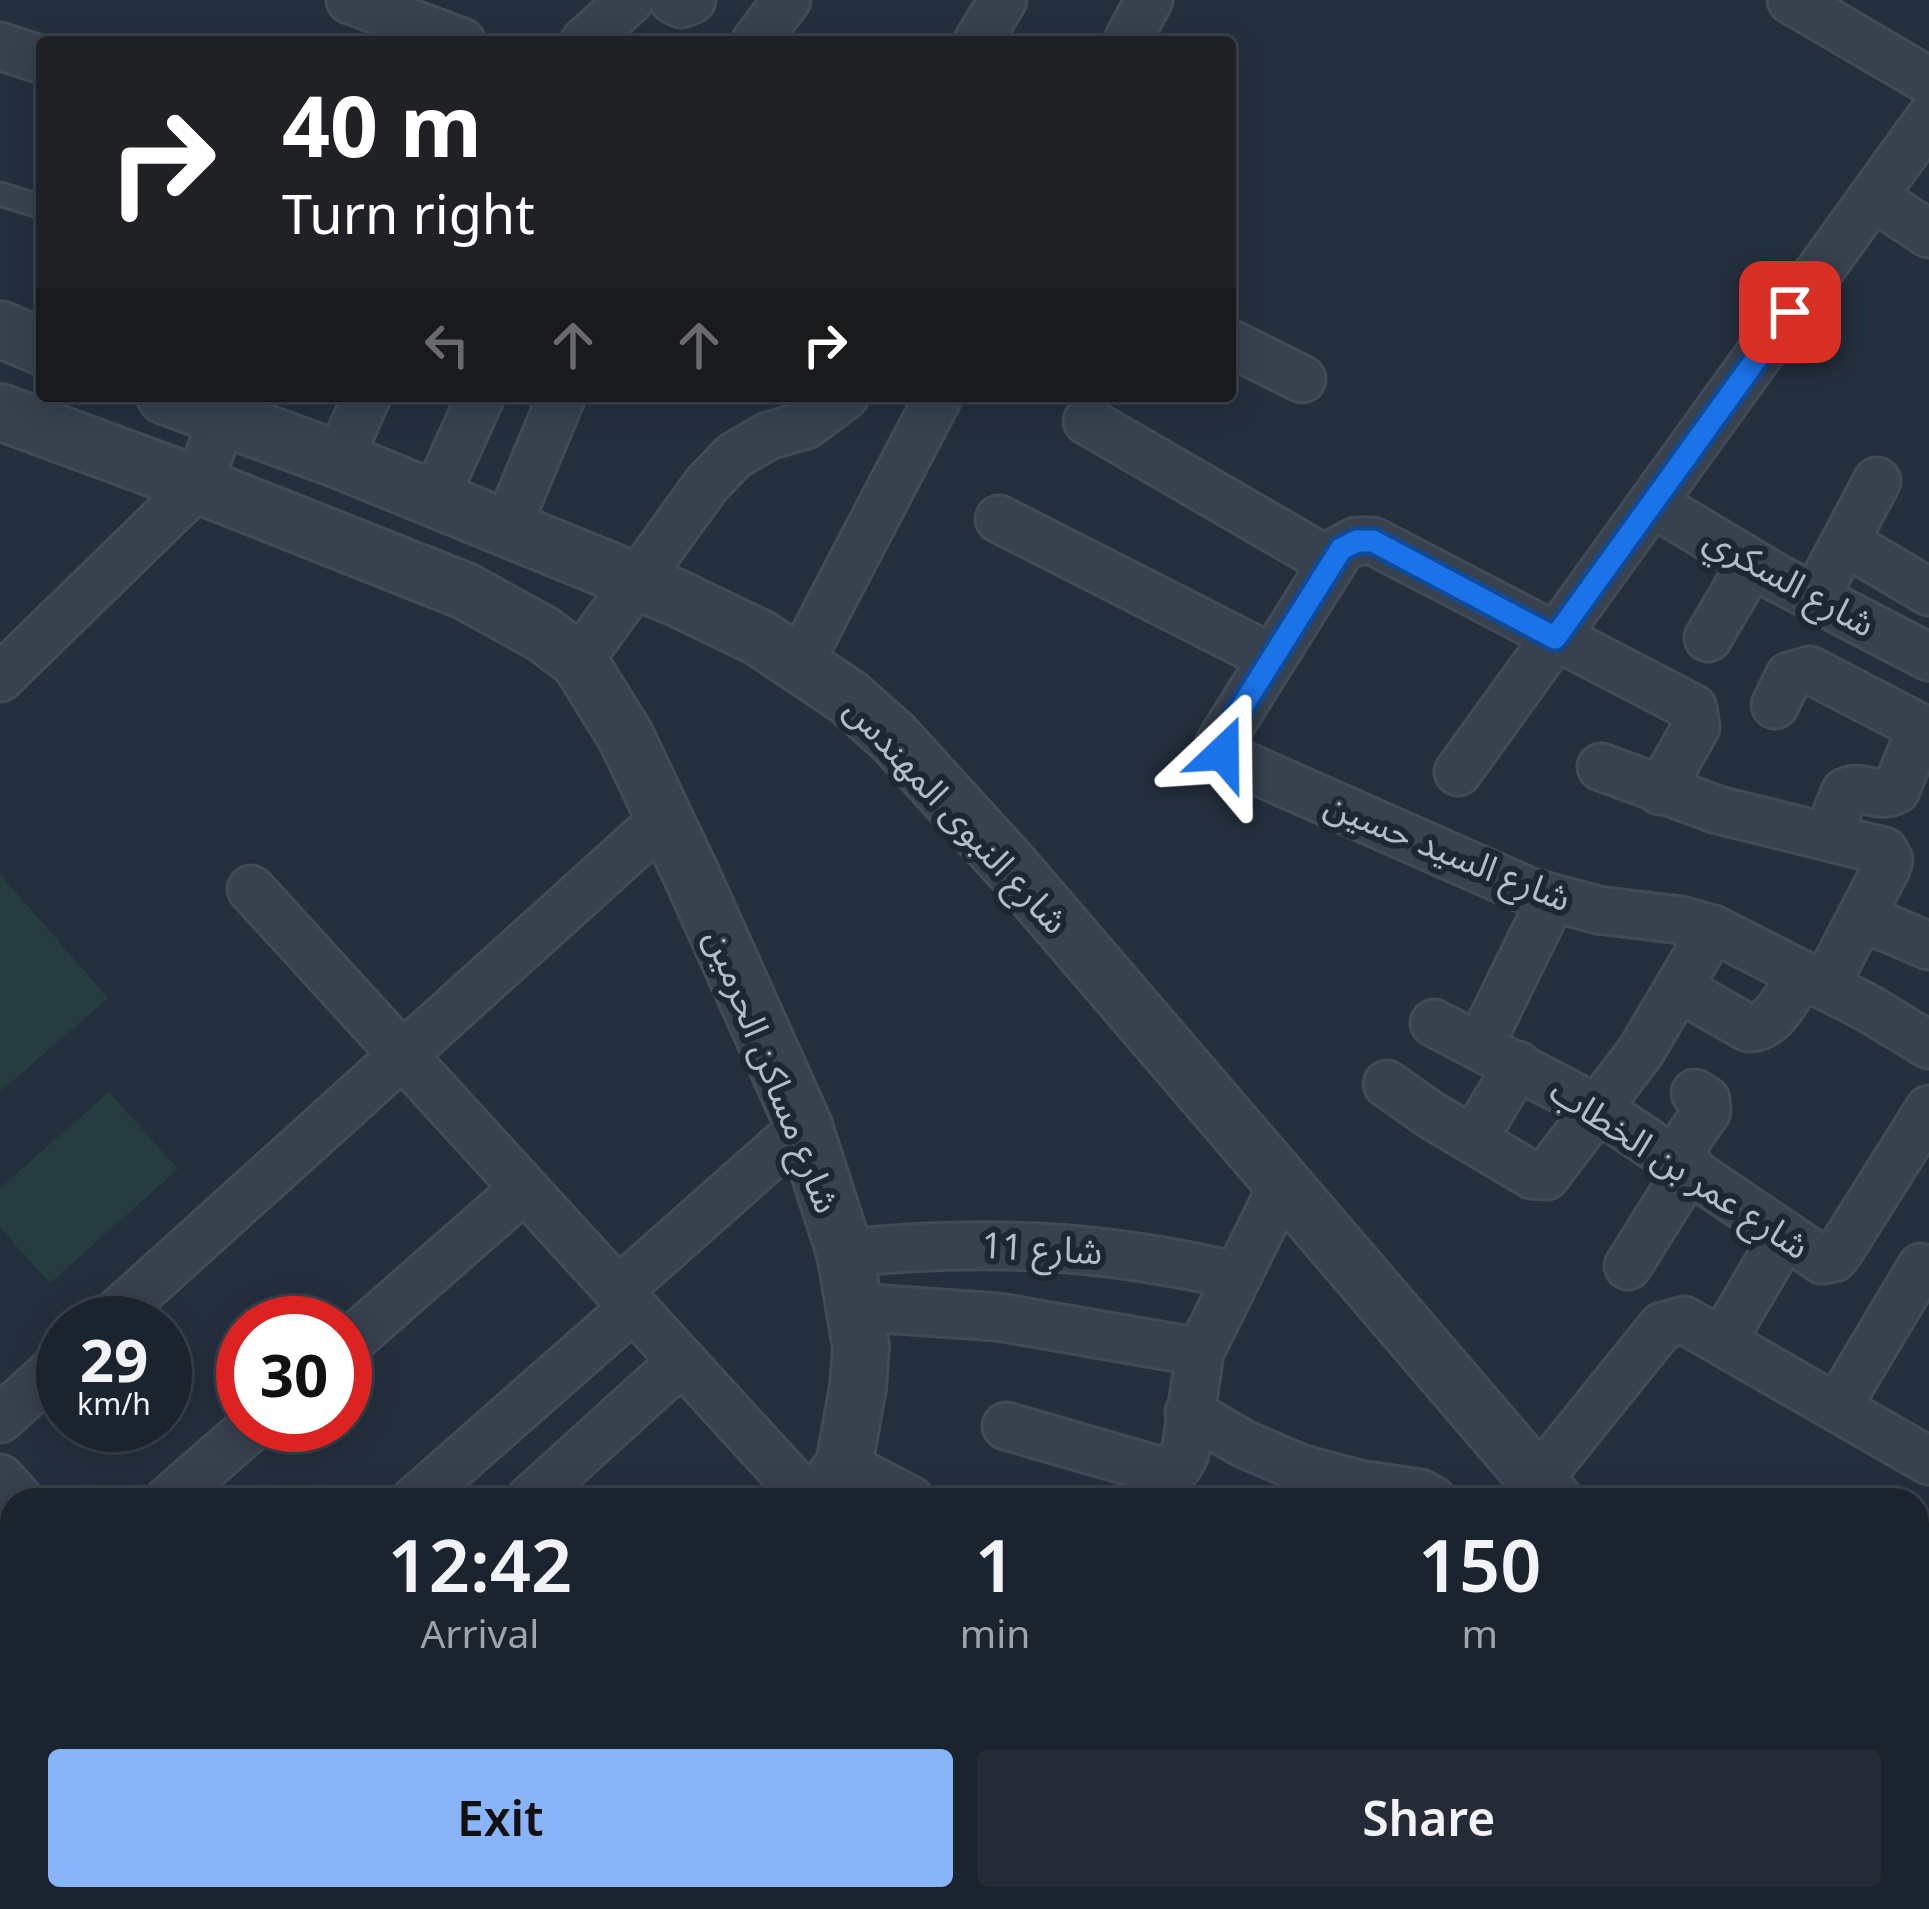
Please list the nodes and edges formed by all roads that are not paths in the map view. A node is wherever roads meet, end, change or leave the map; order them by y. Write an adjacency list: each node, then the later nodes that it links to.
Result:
1 (630, 0): 10 (street)
2 (673, 0): 3 (street)
3 (692, 0)
4 (787, 0): 11 (street)
5 (1003, 0): 12 (street)
6 (1149, 0): 13 (street)
7 (1791, 0): 16 (street)
8 (351, 11): 9 (street)
9 (435, 36)
10 (591, 36)
11 (760, 36)
12 (981, 36)
13 (1129, 36)
14 (0, 46): 15 (street)
15 (36, 58)
16 (1929, 81)
17 (1929, 119): 19 (street)
18 (0, 194): 20 (lane)
19 (1873, 197): 21 (street); 41 (street)
20 (36, 206)
21 (1929, 234)
22 (0, 329): 23 (street)
23 (36, 344)
24 (1236, 346): 25 (street)
25 (1302, 379)
26 (196, 402): 33 (street, شارع النبوى المهندس)
27 (364, 402): 37 (street)
28 (478, 402): 40 (street)
29 (559, 402): 43 (street)
30 (778, 402): 36 (street)
31 (837, 402): 36 (street)
32 (936, 402): 55 (street)
33 (227, 408): 37 (street, شارع النبوى المهندس); 39 (street)
34 (0, 412): 39 (street)
35 (1087, 421): 45 (street)
36 (806, 424): 47 (street)
37 (340, 460): 40 (street, شارع النبوى المهندس)
38 (1877, 481): 44 (street)
39 (198, 485): 54 (street); 56 (street)
40 (434, 500): 43 (street, شارع النبوى المهندس)
41 (1652, 503): 46 (street, شارع السكري); 50 (street)
42 (999, 519): 53 (street)
43 (506, 530): 47 (street, شارع النبوى المهندس)
44 (1845, 542): 48 (street); 49 (street)
45 (1332, 563): 50 (street); 53 (street)
46 (1752, 563): 49 (street, شارع السكري); 51 (street)
47 (633, 584): 54 (street); 55 (street, شارع النبوى المهندس)
48 (1929, 592)
49 (1815, 598): 52 (street, شارع السكري)
50 (1555, 638): 60 (street); 61 (street)
51 (1708, 638)
52 (1926, 653): 58 (street, شارع السكري)
53 (1272, 658): 65 (street, شارع السيد حسين)
54 (579, 662): 62 (street, شارع مساكن الحرمين)
55 (800, 662): 82 (street, شارع النبوى المهندس)
56 (0, 678)
57 (1775, 705): 58 (street)
58 (1919, 727): 63 (street, شارع السكري)
59 (1601, 767): 61 (street)
60 (1458, 772)
61 (1660, 791): 63 (street)
62 (664, 818): 73 (street); 79 (street, شارع مساكن الحرمين)
63 (1828, 835): 66 (street)
64 (251, 889): 73 (street)
65 (1552, 898): 67 (street, شارع السيد حسين); 74 (street)
66 (1861, 917): 68 (street); 69 (street)
67 (1714, 929): 69 (street, شارع السيد حسين); 70 (street)
68 (1928, 945)
69 (1813, 980): 70 (street); 72 (street, شارع السيد حسين)
70 (1680, 989): 78 (street)
71 (1434, 1023): 74 (street, شارع عمر بن الخطاب)
72 (1929, 1046)
73 (403, 1055): 83 (street); 90 (street)
74 (1499, 1055): 78 (street, شارع عمر بن الخطاب); 80 (street)
75 (1388, 1084): 80 (street)
76 (1695, 1093): 81 (street)
77 (1929, 1109): 84 (street, شارع عمر بن الخطاب)
78 (1600, 1110): 80 (street); 81 (street, شارع عمر بن الخطاب)
79 (804, 1126): 86 (street, شارع مساكن الحرمين); 91 (street)
80 (1473, 1140)
81 (1682, 1162): 85 (street, شارع عمر بن الخطاب); 87 (street)
82 (1283, 1184): 89 (street); 109 (street, شارع النبوى المهندس)
83 (524, 1189): 91 (street); 93 (street)
84 (1853, 1231): 85 (street, شارع عمر بن الخطاب); 88 (street)
85 (1784, 1236): 94 (street)
86 (845, 1253): 89 (street, شارع 11); 92 (street, شارع مساكن الحرمين)
87 (1628, 1266)
88 (1925, 1269): 98 (street)
89 (1237, 1276): 95 (street)
90 (136, 1296)
91 (626, 1299): 96 (street); 105 (street)
92 (855, 1307): 95 (street); 107 (street, شارع مساكن الحرمين)
93 (372, 1322)
94 (1723, 1340): 98 (street); 110 (street)
95 (1200, 1352): 99 (street)
96 (682, 1361): 106 (street); 107 (street)
97 (36, 1386): 100 (street)
98 (1838, 1406): 103 (street)
99 (1189, 1412): 101 (street); 108 (street)
100 (0, 1419)
101 (1006, 1426)
102 (223, 1452): 104 (street)
103 (1929, 1460)
104 (182, 1488)
105 (428, 1488)
106 (542, 1488)
107 (823, 1488)
108 (1386, 1488)
109 (1544, 1488)
110 (1547, 1488)

